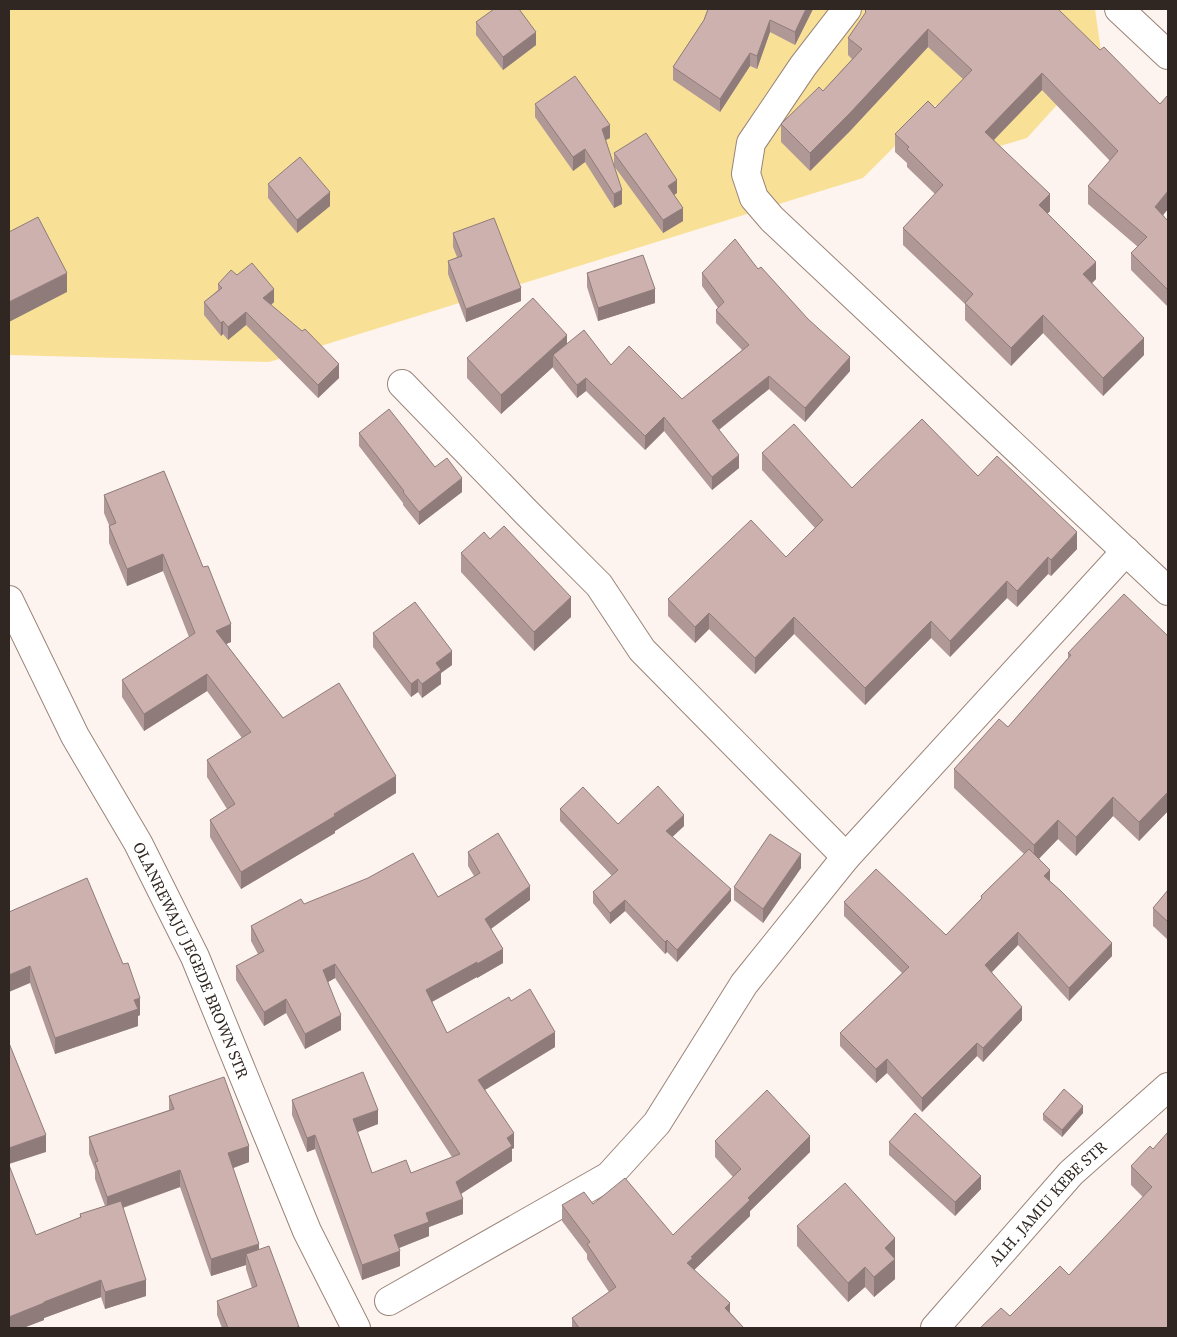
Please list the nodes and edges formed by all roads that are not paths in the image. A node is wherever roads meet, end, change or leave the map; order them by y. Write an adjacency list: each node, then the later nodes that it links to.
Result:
1 (847, 9): 5 (street)
2 (1119, 9): 3 (street)
3 (1168, 55)
4 (402, 384): 8 (street)
5 (1126, 551): 6 (street); 8 (street)
6 (1168, 591)
7 (9, 600): 11 (street, OLANREWAJU JEGEDE BROWN STR)
8 (846, 857): 10 (street)
9 (1168, 1087): 12 (street, ALH. JAMIU KEBE STR)
10 (388, 1301)
11 (356, 1328)
12 (935, 1328)

